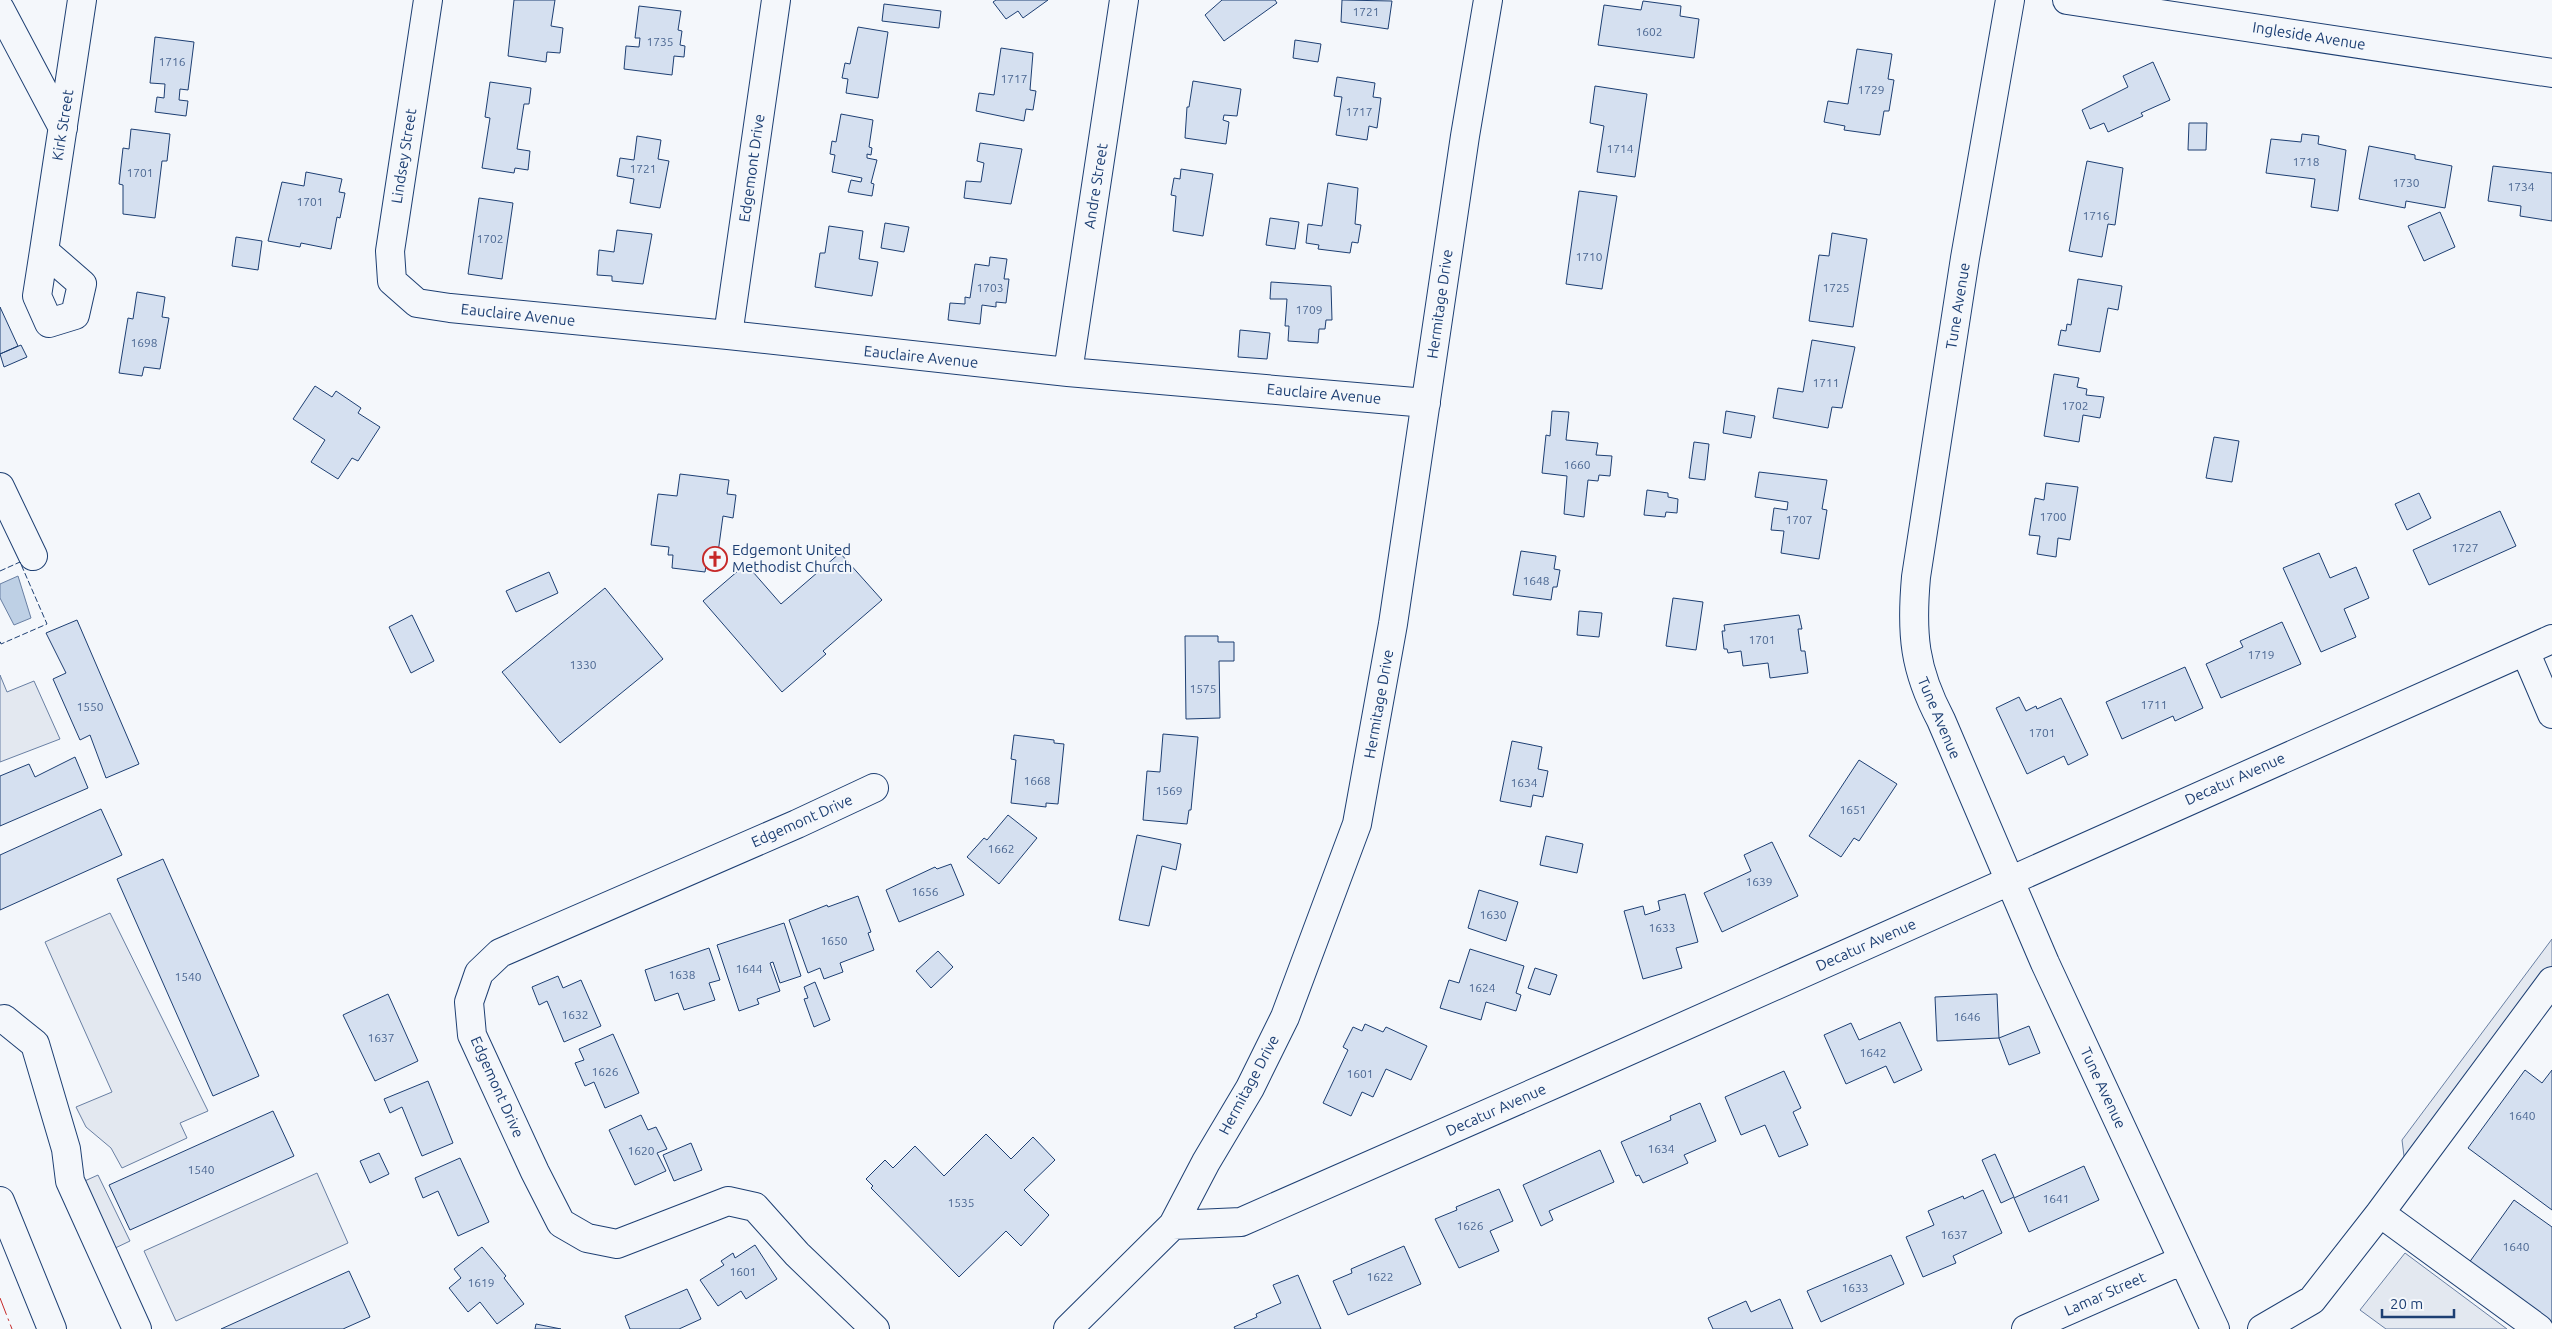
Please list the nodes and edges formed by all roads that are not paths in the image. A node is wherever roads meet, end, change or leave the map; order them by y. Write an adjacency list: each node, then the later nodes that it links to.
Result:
1 (82, 0): 10 (street, Kirk Street)
2 (428, 0): 12 (street, Lindsey Street)
3 (776, 0): 13 (street, Edgemont Drive)
4 (1124, 0): 14 (street, Andre Street)
5 (1488, 0): 15 (street, Hermitage Drive)
6 (2010, 0): 22 (street, Tune Avenue)
7 (2067, 0): 9 (street, Ingleside Avenue)
8 (0, 9): 10 (street)
9 (2552, 73)
10 (63, 128): 11 (street, Kirk Street)
11 (44, 251)
12 (416, 303): 13 (street, Eauclaire Avenue)
13 (728, 335): 14 (street, Eauclaire Avenue)
14 (1068, 372): 15 (street, Eauclaire Avenue)
15 (1426, 403): 27 (street, Hermitage Drive)
16 (0, 487): 17 (street)
17 (32, 556)
18 (2552, 639): 19 (street, Decatur Avenue)
19 (2525, 651): 20 (street); 22 (street, Decatur Avenue)
20 (2552, 714)
21 (874, 788): 31 (street, Edgemont Drive)
22 (2010, 880): 27 (street, Decatur Avenue); 28 (street, Tune Avenue)
23 (2552, 981): 26 (street)
24 (0, 1020): 30 (street)
25 (0, 1201): 29 (street)
26 (2380, 1213): 35 (street); 36 (street)
27 (1173, 1225): 32 (street, Hermitage Drive)
28 (2183, 1260): 33 (street, Lamar Street); 34 (street, Tune Avenue)
29 (52, 1329)
30 (137, 1329)
31 (875, 1329)
32 (1068, 1329)
33 (2026, 1329)
34 (2215, 1329)
35 (2262, 1329)
36 (2539, 1329)

